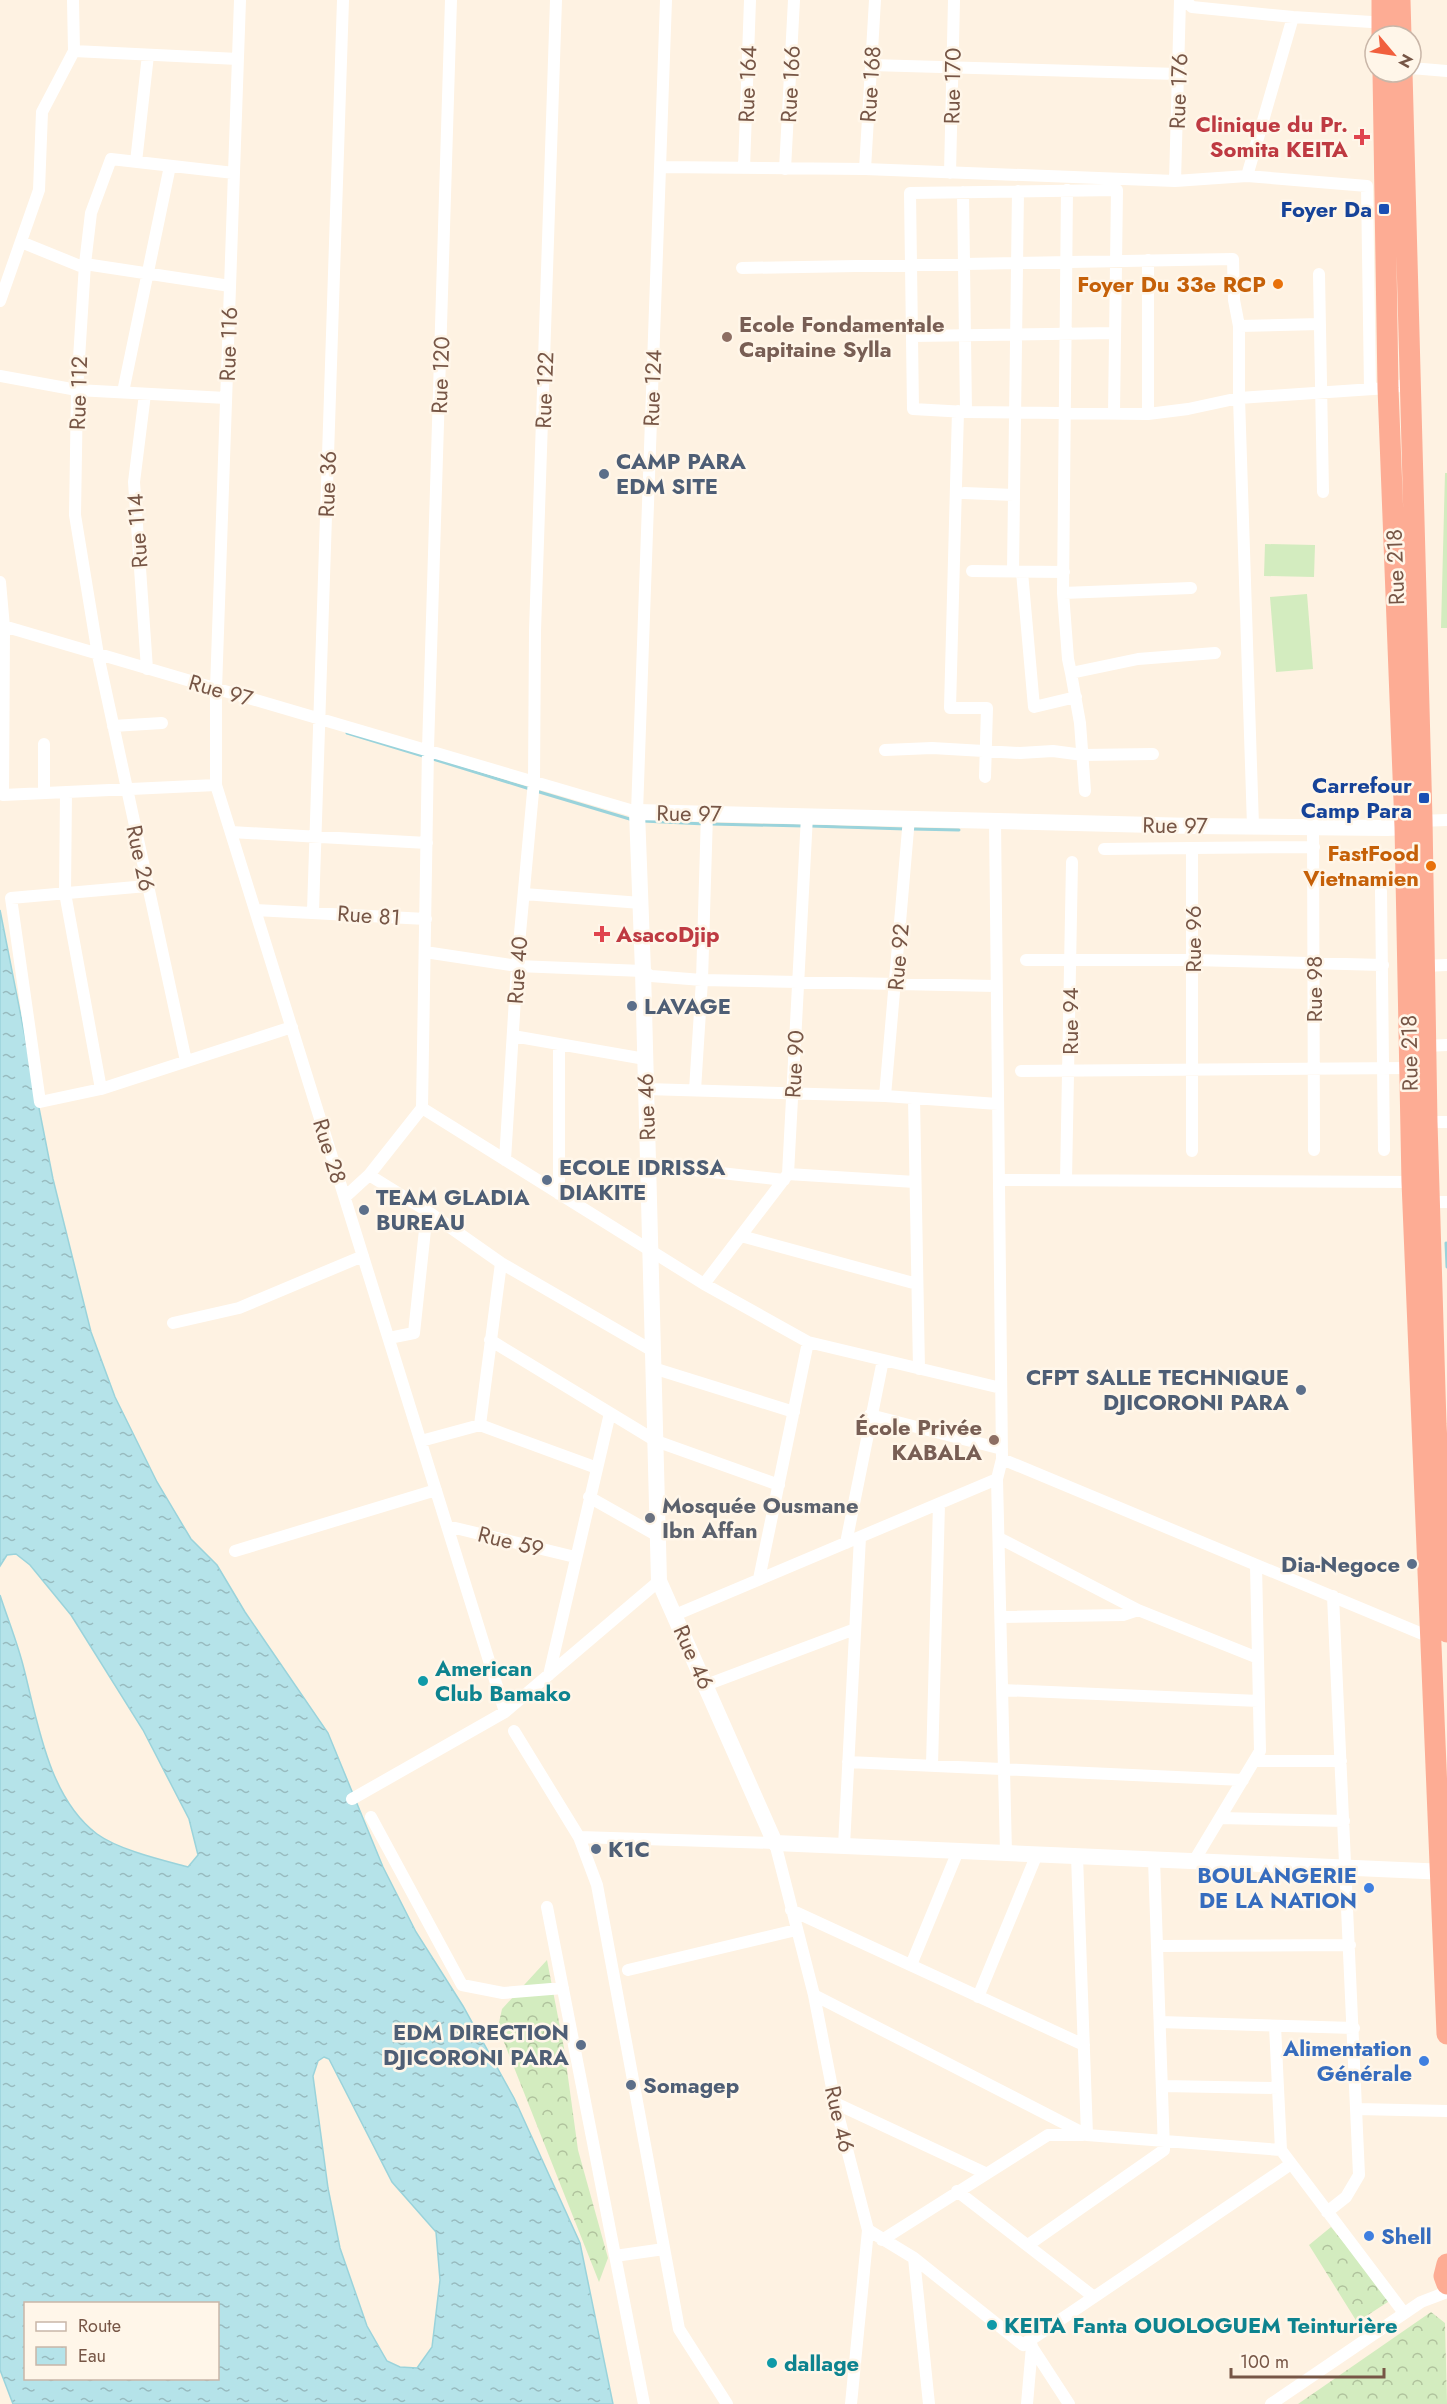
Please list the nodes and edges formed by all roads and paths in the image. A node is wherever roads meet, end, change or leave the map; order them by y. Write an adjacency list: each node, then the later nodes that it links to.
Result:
1 (73, 0): 19 (street)
2 (240, 0): 21 (street, Rue 116)
3 (343, 0): 94 (street, Rue 36)
4 (452, 0): 98 (street, Rue 120)
5 (556, 0): 104 (street, Rue 122)
6 (666, 0): 33 (street, Rue 124)
7 (750, 0): 34 (street, Rue 164)
8 (794, 0): 35 (street, Rue 166)
9 (875, 0): 23 (street, Rue 168)
10 (954, 0): 24 (street, Rue 170)
11 (1180, 0): 28 (street, Rue 176)
12 (1185, 0): 15 (street)
13 (1382, 0): 16 (highway)
14 (1400, 0): 17 (highway)
15 (1293, 17): 18 (street); 39 (street)
16 (1389, 24)
17 (1393, 24)
18 (1363, 26)
19 (74, 51): 20 (street); 44 (street)
20 (148, 55): 21 (street); 31 (street)
21 (238, 59): 37 (street, Rue 116)
22 (1447, 61): 26 (street)
23 (871, 65): 24 (street); 36 (street, Rue 168)
24 (952, 67): 28 (street); 38 (street, Rue 170)
25 (1423, 69): 26 (street)
26 (1431, 70): 27 (street)
27 (1447, 71)
28 (1178, 74): 40 (street, Rue 176)
29 (1383, 84): 66 (highway, Rue 218)
30 (1402, 84): 65 (highway, Rue 218)
31 (136, 162): 32 (street, Rue 112); 51 (street, Rue 112)
32 (170, 166): 37 (street, Rue 112); 53 (street)
33 (660, 167): 34 (street); 110 (street, Rue 124)
34 (744, 168): 35 (street)
35 (785, 169): 36 (street)
36 (865, 169): 38 (street)
37 (234, 173): 55 (street, Rue 116)
38 (950, 173): 40 (street)
39 (1247, 176): 40 (street); 66 (street)
40 (1174, 181)
41 (1067, 190): 42 (street); 46 (street); 47 (street)
42 (1018, 191): 43 (street); 48 (street)
43 (963, 192): 49 (street); 50 (street)
44 (21, 242): 51 (street); 56 (street)
45 (1148, 260): 46 (street); 58 (street); 77 (street)
46 (1116, 261): 47 (street); 60 (street)
47 (1067, 262): 48 (street); 59 (street)
48 (1017, 263): 49 (street); 61 (street)
49 (964, 264): 50 (street); 62 (street)
50 (911, 265): 52 (street); 63 (street)
51 (85, 266): 53 (street); 67 (street, Rue 112)
52 (742, 268)
53 (147, 273): 55 (street); 69 (street)
54 (1319, 274): 57 (street)
55 (230, 286): 71 (street, Rue 116)
56 (0, 301)
57 (1320, 324): 58 (street); 68 (street)
58 (1239, 326): 72 (street)
59 (1066, 333): 60 (street); 61 (street); 75 (street)
60 (1115, 333): 76 (street)
61 (1016, 334): 62 (street); 74 (street)
62 (965, 335): 63 (street); 73 (street)
63 (912, 336): 73 (street)
64 (0, 376): 67 (street)
65 (1410, 384): 66 (street); 115 (highway, Rue 218)
66 (1379, 388): 68 (street); 115 (highway, Rue 218)
67 (77, 390): 69 (street); 89 (street, Rue 112)
68 (1320, 391): 72 (street); 78 (street)
69 (123, 392): 70 (street)
70 (145, 393): 71 (street); 90 (street, Rue 114)
71 (226, 398): 92 (street, Rue 116)
72 (1239, 398): 77 (street); 117 (street)
73 (962, 412): 74 (street); 100 (street)
74 (1015, 412): 75 (street); 80 (street)
75 (1066, 413): 76 (street); 83 (street)
76 (1114, 414): 77 (street)
77 (1148, 414)
78 (1323, 492)
79 (964, 493): 80 (street)
80 (1014, 495): 82 (street)
81 (972, 571): 82 (street)
82 (1017, 571): 83 (street); 93 (street)
83 (1064, 572): 86 (street)
84 (0, 582): 87 (street)
85 (1191, 588): 86 (street)
86 (1063, 593): 91 (street)
87 (2, 626): 89 (street, Rue 97); 109 (street)
88 (1215, 653): 91 (street)
89 (98, 655): 90 (street, Rue 97); 96 (street, Rue 26)
90 (147, 669): 92 (street, Rue 97)
91 (1071, 673): 93 (street)
92 (216, 689): 94 (street, Rue 97); 105 (street, Rue 28)
93 (1076, 697): 102 (street)
94 (319, 718): 98 (street, Rue 97); 120 (street, Rue 36)
95 (162, 723): 96 (street)
96 (113, 726): 106 (street, Rue 26)
97 (44, 744): 109 (street)
98 (428, 749): 104 (street, Rue 97); 121 (street, Rue 120)
99 (885, 750): 100 (street)
100 (986, 751): 102 (street); 103 (street)
101 (1153, 754): 102 (street)
102 (1083, 755): 107 (street)
103 (985, 777)
104 (534, 781): 110 (street, Rue 97); 129 (street, Rue 40)
105 (216, 785): 106 (street); 119 (street, Rue 28)
106 (126, 789): 108 (street); 126 (street, Rue 26)
107 (1085, 791)
108 (66, 792): 109 (street); 128 (street)
109 (44, 793)
110 (637, 812): 111 (street, Rue 97); 130 (street, Rue 46)
111 (707, 814): 114 (street, Rue 97); 144 (street)
112 (995, 820): 116 (street, Rue 97); 117 (street, Rue 97); 147 (street)
113 (1447, 820): 115 (street)
114 (807, 823): 116 (street, Rue 97); 145 (street, Rue 90)
115 (1414, 823): 118 (street, Rue 97); 142 (highway, Rue 218); 156 (highway, Rue 218)
116 (909, 826): 146 (street, Rue 92)
117 (1253, 826): 118 (street, Rue 97)
118 (1313, 827): 123 (street, Rue 98)
119 (231, 832): 120 (street); 131 (street, Rue 28)
120 (315, 836): 121 (street); 132 (street, Rue 36)
121 (427, 843): 133 (street, Rue 120)
122 (1192, 848): 123 (street); 124 (street); 136 (street, Rue 96)
123 (1314, 848): 138 (street, Rue 98)
124 (1104, 849)
125 (1072, 862): 137 (street, Rue 94)
126 (147, 886): 128 (street); 154 (street, Rue 26)
127 (1381, 891): 139 (street)
128 (65, 893): 161 (street); 161 (street)
129 (524, 894): 130 (street); 141 (street, Rue 40)
130 (641, 903): 143 (street, Rue 46)
131 (255, 910): 132 (street); 148 (street, Rue 28)
132 (313, 912): 133 (street, Rue 81)
133 (426, 919): 134 (street, Rue 120)
134 (425, 952): 141 (street); 168 (street, Rue 120)
135 (1026, 960): 137 (street)
136 (1193, 960): 137 (street); 138 (street); 158 (street, Rue 96)
137 (1070, 961): 160 (street, Rue 94)
138 (1315, 963): 139 (street); 157 (street, Rue 98)
139 (1383, 965): 155 (street)
140 (1447, 965): 142 (street)
141 (517, 966): 143 (street); 149 (street, Rue 40)
142 (1424, 966): 152 (highway, Rue 218)
143 (644, 971): 144 (street); 153 (street, Rue 46)
144 (702, 980): 145 (street); 163 (street)
145 (799, 983): 146 (street); 164 (street, Rue 90)
146 (895, 984): 147 (street); 165 (street, Rue 92)
147 (996, 986): 167 (street)
148 (292, 1026): 154 (street); 182 (street, Rue 28)
149 (513, 1036): 150 (street); 173 (street, Rue 40)
150 (559, 1044): 153 (street); 181 (street)
151 (1447, 1045): 152 (street)
152 (1426, 1046): 169 (highway, Rue 218)
153 (645, 1059): 162 (street, Rue 46)
154 (186, 1061): 161 (street)
155 (1385, 1068): 156 (street); 157 (street); 171 (street)
156 (1409, 1068): 180 (highway, Rue 218)
157 (1314, 1069): 158 (street); 170 (street, Rue 98)
158 (1193, 1070): 160 (street); 172 (street, Rue 96)
159 (1021, 1071): 160 (street)
160 (1070, 1071): 178 (street, Rue 94)
161 (101, 1089)
162 (646, 1089): 163 (street); 174 (street, Rue 46)
163 (694, 1090): 164 (street)
164 (793, 1093): 165 (street); 176 (street, Rue 90)
165 (885, 1096): 166 (street)
166 (914, 1098): 167 (street); 179 (street)
167 (998, 1104): 177 (street)
168 (423, 1108): 173 (street); 175 (street)
169 (1437, 1122): 183 (highway, Rue 218)
170 (1314, 1150)
171 (1384, 1150)
172 (1192, 1151)
173 (505, 1160): 181 (street)
174 (648, 1166): 176 (street); 186 (street, Rue 46)
175 (369, 1175): 182 (street); 184 (street)
176 (786, 1177): 179 (street); 185 (street)
177 (999, 1180): 178 (street); 199 (street)
178 (1066, 1180): 180 (street)
179 (915, 1182): 190 (street)
180 (1412, 1182): 203 (highway, Rue 218)
181 (559, 1194): 186 (street)
182 (345, 1197): 187 (street, Rue 28)
183 (1439, 1202): 203 (highway, Rue 218)
184 (427, 1210): 188 (street); 192 (street)
185 (741, 1236): 189 (street); 190 (street)
186 (651, 1252): 189 (street); 195 (street, Rue 46)
187 (363, 1256): 191 (street); 192 (street, Rue 28)
188 (501, 1263): 193 (street); 195 (street)
189 (704, 1284): 194 (street)
190 (917, 1284): 198 (street)
191 (173, 1323)
192 (389, 1338): 205 (street, Rue 28)
193 (490, 1340): 201 (street); 204 (street)
194 (808, 1342): 196 (street); 200 (street)
195 (653, 1351): 197 (street, Rue 46)
196 (883, 1360): 198 (street); 202 (street)
197 (653, 1368): 200 (street); 206 (street, Rue 46)
198 (919, 1369): 199 (street)
199 (1001, 1388): 207 (street)
200 (794, 1412): 210 (street)
201 (610, 1413): 206 (street); 208 (street)
202 (870, 1415): 207 (street); 218 (street)
203 (1435, 1423): 229 (highway, Rue 218)
204 (480, 1425): 205 (street); 208 (street)
205 (420, 1441): 211 (street, Rue 28)
206 (656, 1441): 210 (street); 215 (street, Rue 46)
207 (1002, 1454): 209 (street); 221 (street)
208 (597, 1468): 212 (street)
209 (998, 1479): 213 (street); 217 (street)
210 (779, 1485): 222 (street)
211 (436, 1490): 214 (street, Rue 28); 219 (street)
212 (590, 1497): 215 (street); 220 (street)
213 (939, 1504): 216 (street); 240 (street)
214 (447, 1526): 220 (street, Rue 59); 235 (street, Rue 28)
215 (658, 1536): 223 (street, Rue 46)
216 (860, 1537): 218 (street); 228 (street)
217 (999, 1538): 225 (street); 227 (street)
218 (846, 1543): 222 (street)
219 (235, 1551)
220 (575, 1557): 231 (street)
221 (1256, 1565): 224 (street); 230 (street)
222 (759, 1579): 226 (street)
223 (659, 1581): 226 (street, Rue 46); 231 (street)
224 (1333, 1596): 229 (street); 238 (street)
225 (1138, 1610): 227 (street); 230 (street)
226 (675, 1616): 232 (street, Rue 46)
227 (1001, 1617): 233 (street)
228 (855, 1629): 232 (street); 239 (street)
229 (1440, 1635): 257 (highway, Rue 218)
230 (1258, 1658): 234 (street)
231 (549, 1675): 235 (street)
232 (706, 1685): 248 (street, Rue 46)
233 (1003, 1690): 234 (street); 241 (street)
234 (1259, 1701): 237 (street)
235 (505, 1712): 243 (street)
236 (514, 1731): 247 (street)
237 (1254, 1761): 238 (street); 242 (street)
238 (1341, 1761): 246 (street)
239 (848, 1762): 240 (street); 249 (street)
240 (932, 1765): 241 (street)
241 (1004, 1768): 242 (street); 251 (street)
242 (1243, 1780): 245 (street)
243 (352, 1799)
244 (371, 1817): 265 (street)
245 (1220, 1818): 246 (street); 255 (street)
246 (1344, 1821): 256 (street)
247 (579, 1837): 248 (street); 288 (street)
248 (775, 1843): 249 (street); 259 (street, Rue 46)
249 (844, 1846): 250 (street)
250 (958, 1851): 251 (street); 263 (street)
251 (1006, 1853): 252 (street)
252 (1037, 1854): 253 (street); 267 (street)
253 (1077, 1856): 254 (street); 272 (street)
254 (1154, 1859): 255 (street); 262 (street)
255 (1194, 1861): 256 (street)
256 (1346, 1868): 257 (street); 261 (street)
257 (1444, 1872): 271 (highway, Rue 218)
258 (547, 1907): 265 (street)
259 (791, 1910): 260 (street, Rue 46); 263 (street)
260 (796, 1930): 264 (street); 266 (street, Rue 46)
261 (1350, 1945): 262 (street); 270 (street)
262 (1157, 1946): 268 (street)
263 (910, 1965): 267 (street)
264 (628, 1970)
265 (563, 1988): 289 (street)
266 (814, 1995): 275 (street, Rue 46); 278 (street)
267 (978, 1996): 272 (street)
268 (1160, 2022): 269 (street); 273 (street)
269 (1275, 2026): 270 (street); 274 (street)
270 (1354, 2028): 276 (street)
271 (1447, 2034)
272 (1084, 2045): 278 (street)
273 (1162, 2086): 274 (street); 279 (street)
274 (1278, 2088): 280 (street)
275 (836, 2103): 282 (street); 285 (street, Rue 46)
276 (1357, 2109): 277 (street); 284 (street)
277 (1447, 2111)
278 (1087, 2136): 279 (street); 282 (street)
279 (1164, 2141): 280 (street); 287 (street)
280 (1281, 2150): 281 (street)
281 (1291, 2164): 284 (street); 292 (street)
282 (985, 2173): 283 (street)
283 (957, 2191): 286 (street); 287 (street)
284 (1327, 2212): 293 (street)
285 (868, 2230): 286 (street); 297 (street, Rue 46)
286 (882, 2240): 290 (street)
287 (1028, 2246): 292 (street)
288 (664, 2249): 289 (street); 296 (street)
289 (615, 2256): 295 (street)
290 (914, 2258): 294 (street); 298 (street)
291 (1446, 2279): 293 (street)
292 (1095, 2297): 294 (street)
293 (1404, 2313): 301 (street)
294 (1030, 2344): 299 (street); 300 (street)
295 (644, 2404)
296 (727, 2404)
297 (851, 2404)
298 (929, 2404)
299 (1027, 2404)
300 (1070, 2404)
301 (1271, 2404)

